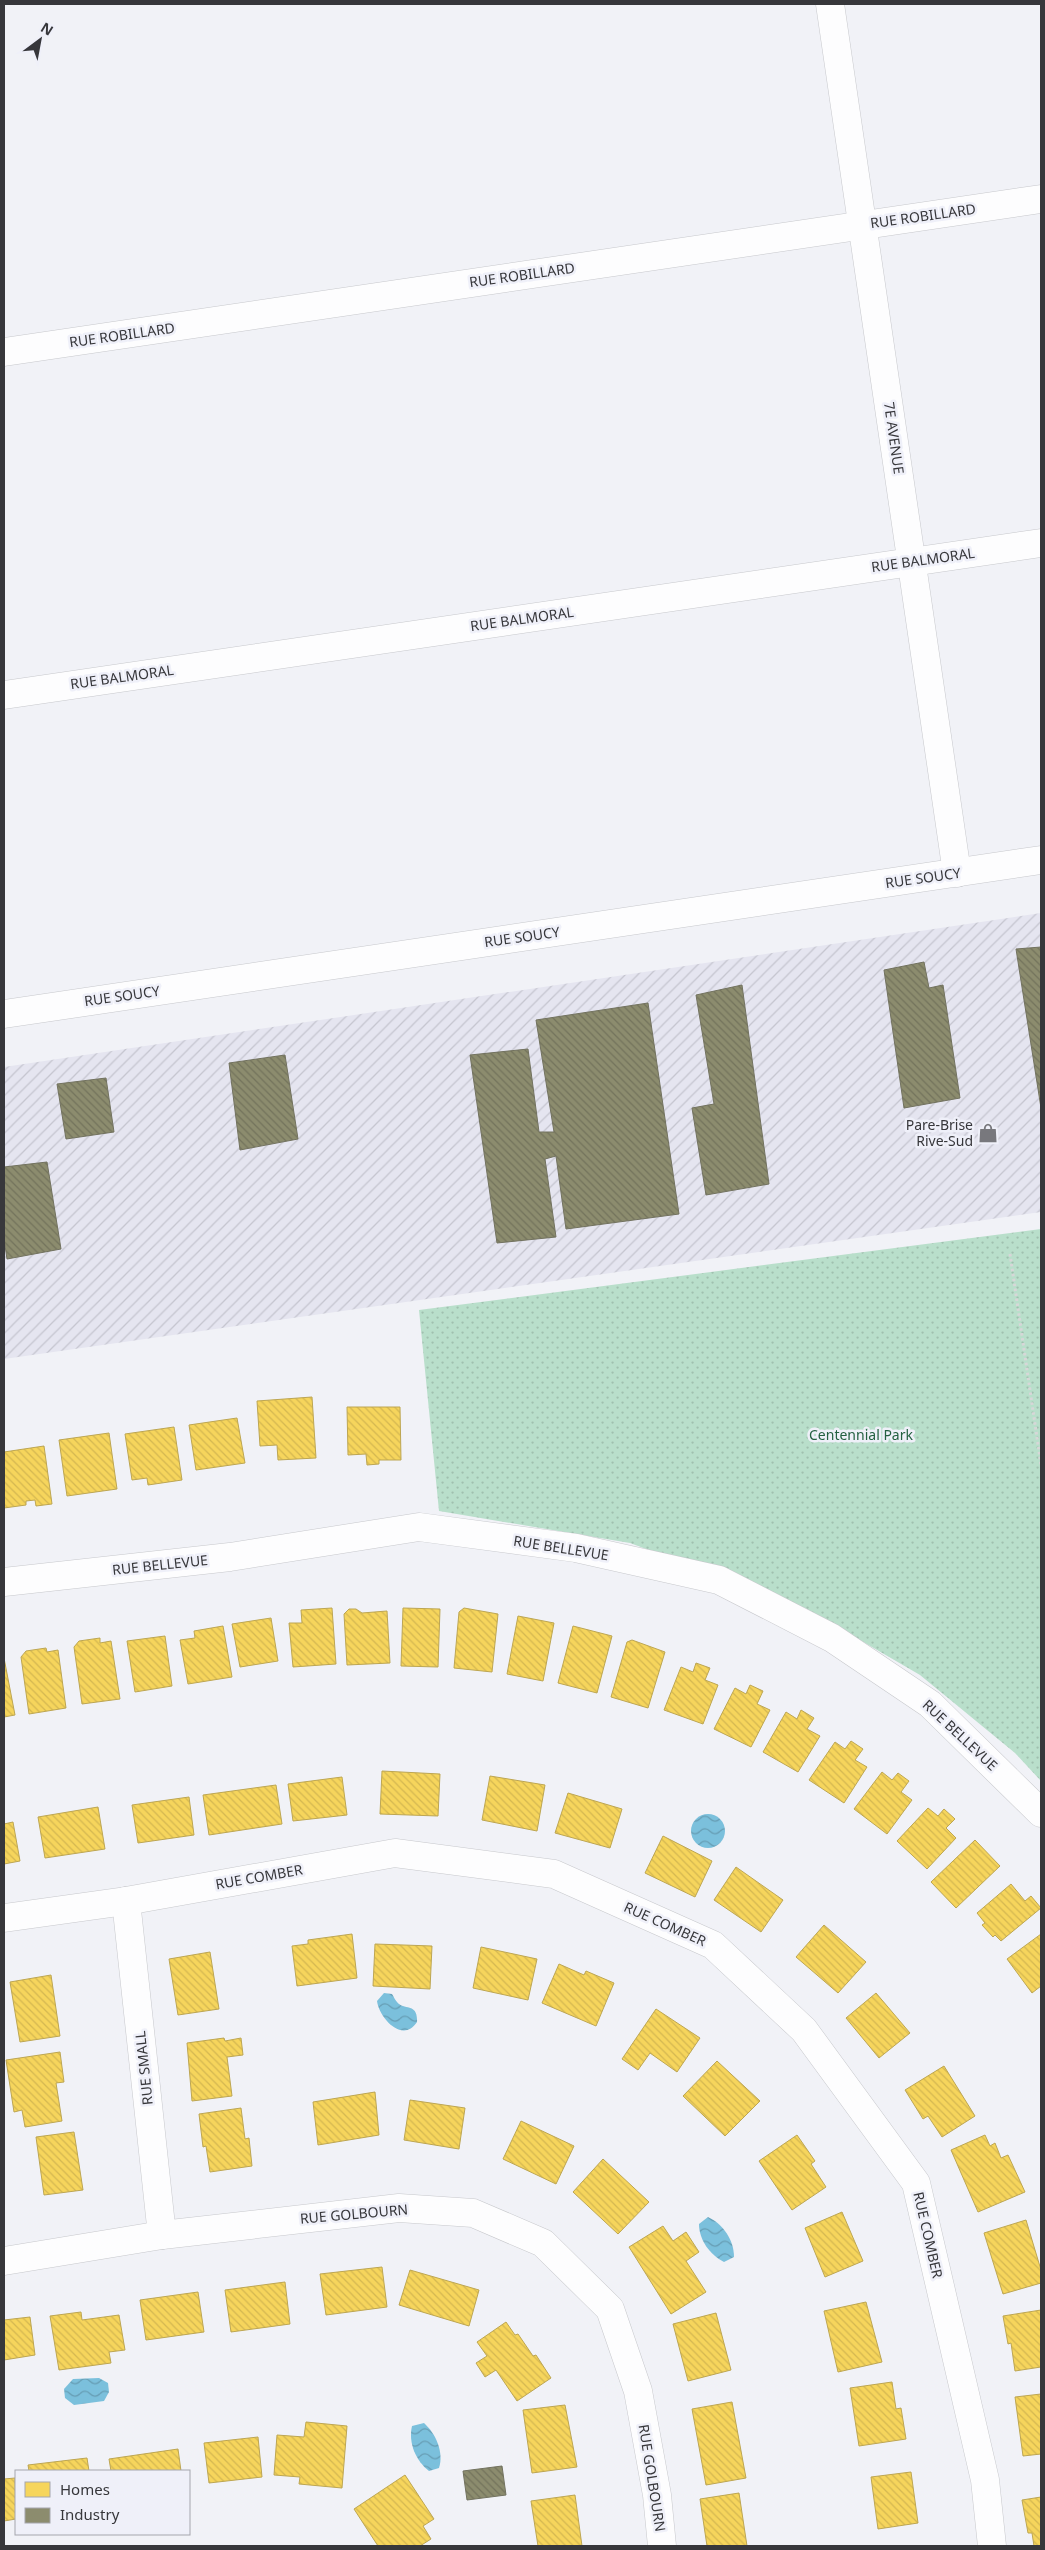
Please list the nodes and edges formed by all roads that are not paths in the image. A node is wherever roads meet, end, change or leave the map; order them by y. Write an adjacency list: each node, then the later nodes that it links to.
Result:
1 (830, 4): 3 (street, 7E AVENUE)
2 (1041, 199): 3 (street, RUE ROBILLARD)
3 (863, 225): 4 (street, RUE ROBILLARD); 6 (street, 7E AVENUE)
4 (4, 352)
5 (1041, 543): 6 (street, RUE BALMORAL)
6 (912, 562): 7 (street, RUE BALMORAL); 9 (street, 7E AVENUE)
7 (4, 695)
8 (1041, 860): 9 (street, RUE SOUCY)
9 (957, 873): 10 (street, RUE SOUCY)
10 (4, 1014)
11 (4, 1582): 12 (street, RUE BELLEVUE)
12 (1041, 1813)
13 (126, 1901): 14 (street, RUE COMBER); 15 (street, RUE SMALL); 18 (street, RUE COMBER)
14 (4, 1918)
15 (162, 2235): 16 (street, RUE GOLBOURN); 17 (street, RUE GOLBOURN)
16 (4, 2261)
17 (662, 2546)
18 (992, 2546)

